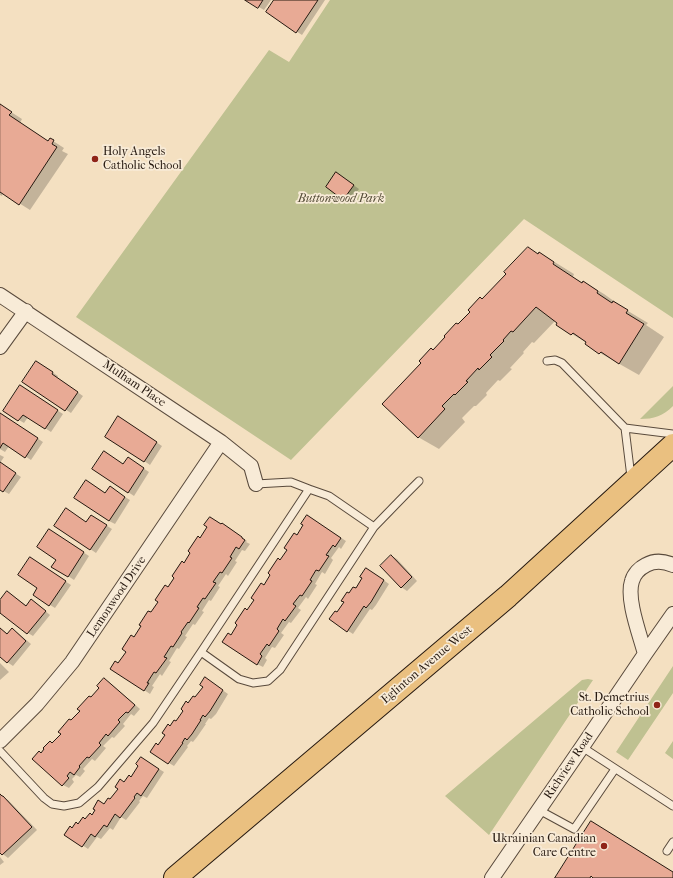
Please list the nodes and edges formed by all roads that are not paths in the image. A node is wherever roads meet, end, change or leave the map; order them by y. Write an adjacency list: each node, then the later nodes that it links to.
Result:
1 (0, 295): 2 (street, Mulham Place)
2 (26, 312): 3 (street); 7 (street, Mulham Place)
3 (0, 347)
4 (548, 361): 5 (lane)
5 (625, 428): 6 (lane); 10 (lane)
6 (673, 434)
7 (221, 442): 11 (street, Mulham Place); 18 (street, Lemonwood Drive)
8 (673, 445): 10 (main road, Eglinton Avenue West)
9 (419, 481): 13 (lane)
10 (632, 483): 26 (main road, Eglinton Avenue West)
11 (256, 484): 12 (lane)
12 (309, 489): 13 (lane); 16 (lane)
13 (374, 527): 16 (lane)
14 (673, 565): 17 (street)
15 (671, 620): 17 (street, Richview Road)
16 (201, 652): 20 (lane)
17 (645, 654): 19 (street, Richview Road)
18 (0, 741)
19 (582, 747): 21 (lane); 23 (street, Richview Road)
20 (0, 751)
21 (615, 769): 22 (lane); 23 (lane)
22 (673, 806)
23 (539, 810): 27 (street, Richview Road)
24 (673, 842): 25 (lane)
25 (668, 851)
26 (175, 878)
27 (492, 878)

